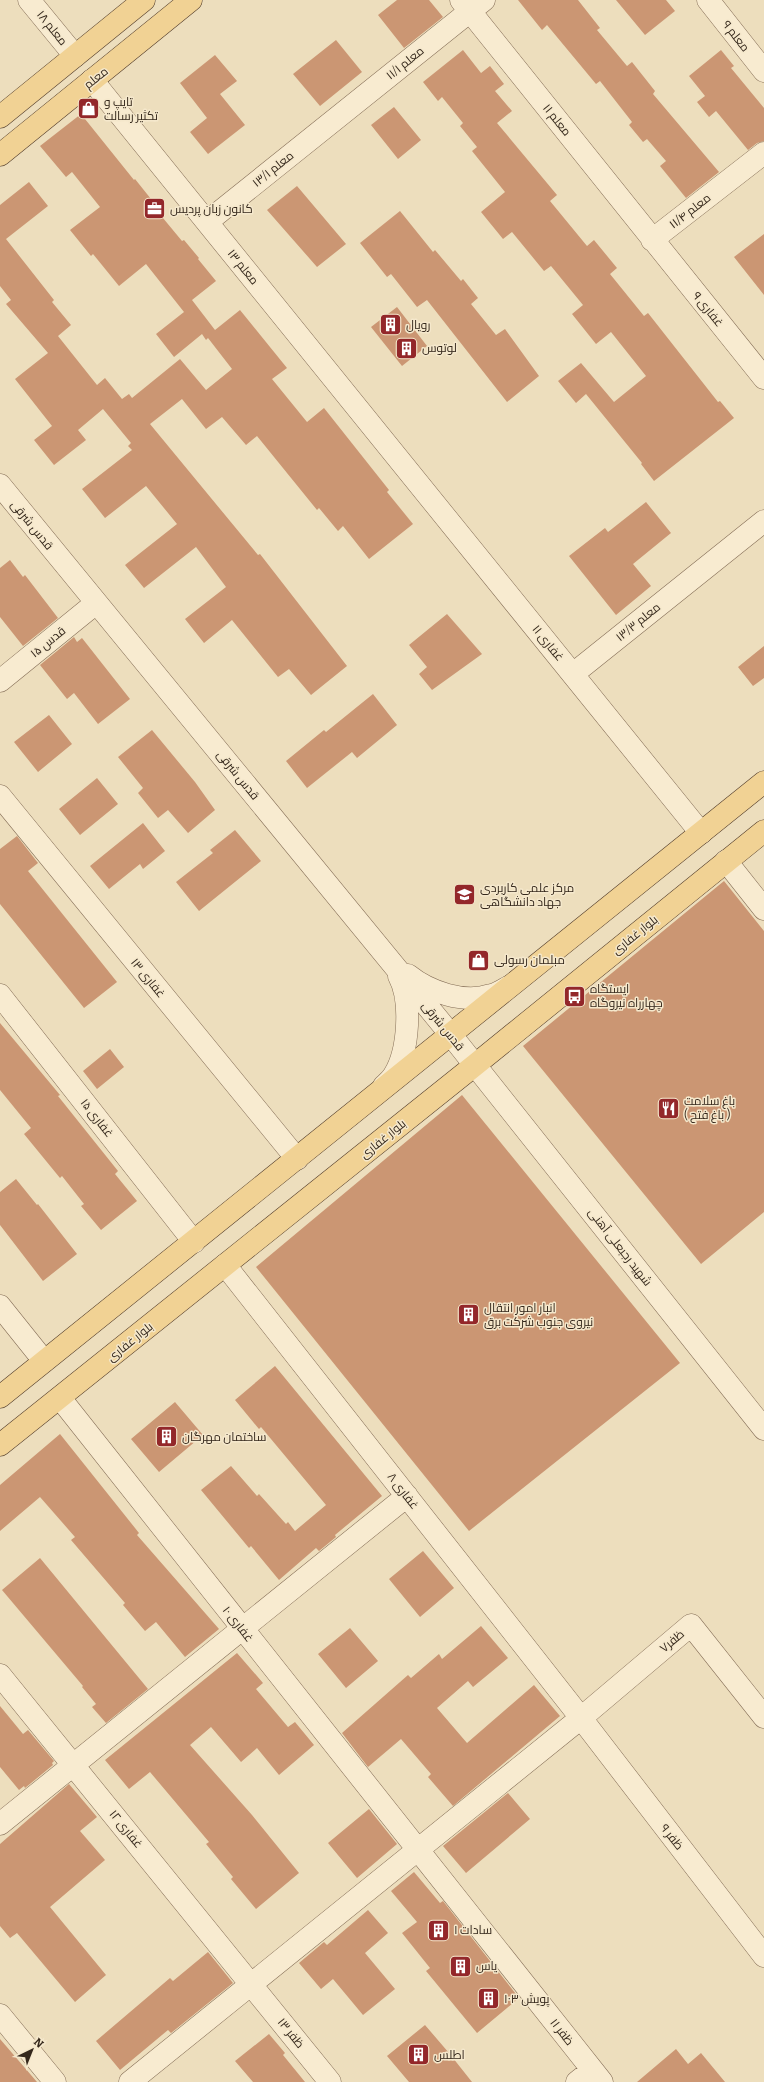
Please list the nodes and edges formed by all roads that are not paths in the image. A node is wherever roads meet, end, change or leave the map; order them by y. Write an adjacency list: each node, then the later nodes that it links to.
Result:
1 (29, 0): 6 (street, معلم ۱۸)
2 (144, 0): 6 (main road)
3 (191, 0): 8 (main road, معلم)
4 (708, 0): 7 (street, معلم ۹)
5 (472, 4): 9 (street, معلم ۱۱/۱); 14 (street, معلم ۱۱)
6 (75, 56): 10 (main road)
7 (764, 71)
8 (92, 80): 12 (main road, معلم); 13 (street, معلم ۱۳)
9 (340, 116): 13 (street, معلم ۱۳/۱)
10 (0, 117)
11 (764, 153): 14 (street, معلم ۱۱/۴)
12 (0, 155)
13 (207, 222): 16 (street, معلم ۱۳)
14 (652, 240): 15 (street, غفاری ۹)
15 (764, 378)
16 (394, 454): 20 (street, غفاری ۱۱)
17 (0, 485): 19 (street, قدس شرقی)
18 (764, 521): 20 (street, معلم ۱۳/۳)
19 (96, 603): 21 (street, قدس ۱۵); 28 (street, قدس شرقی)
20 (573, 674): 25 (street, غفاری ۱۱)
21 (0, 682)
22 (764, 782): 25 (main road)
23 (0, 796): 34 (street, غفاری ۱۳)
24 (764, 830): 26 (main road, بلوار غفاری)
25 (701, 833): 29 (main road)
26 (726, 862): 27 (street); 32 (main road, بلوار غفاری)
27 (764, 909)
28 (392, 963): 29 (street); 31 (street, قدس شرقی); 33 (street)
29 (514, 984): 31 (main road)
30 (0, 995): 35 (street, غفاری ۱۵)
31 (451, 1035): 32 (street, قدس شرقی); 33 (main road)
32 (475, 1065): 36 (main road, بلوار غفاری); 41 (street, شهید رجبعلی آهنی)
33 (374, 1097): 34 (main road)
34 (296, 1159): 35 (main road)
35 (194, 1242): 38 (main road)
36 (225, 1265): 40 (main road, بلوار غفاری); 43 (street, غفاری ۸)
37 (0, 1306): 38 (street)
38 (44, 1361): 39 (main road)
39 (0, 1397)
40 (60, 1398): 42 (main road, بلوار غفاری); 44 (street, غفاری ۱۰)
41 (764, 1429)
42 (0, 1446)
43 (406, 1496): 44 (street); 47 (street, غفاری ۸)
44 (242, 1628): 48 (street); 50 (street, غفاری ۱۰)
45 (0, 1675): 48 (street, غفاری ۱۲)
46 (764, 1717): 47 (street, ظفر۷)
47 (581, 1718): 50 (street); 51 (street, ظفر ۹)
48 (73, 1765): 49 (street); 52 (street, غفاری ۱۲)
49 (0, 1824)
50 (418, 1850): 52 (street); 54 (street, ظفر ۱۱)
51 (764, 1956)
52 (251, 1984): 56 (street); 57 (street, ظفر ۱۳)
53 (0, 2015): 55 (street)
54 (591, 2078)
55 (55, 2082)
56 (130, 2082)
57 (330, 2082)

